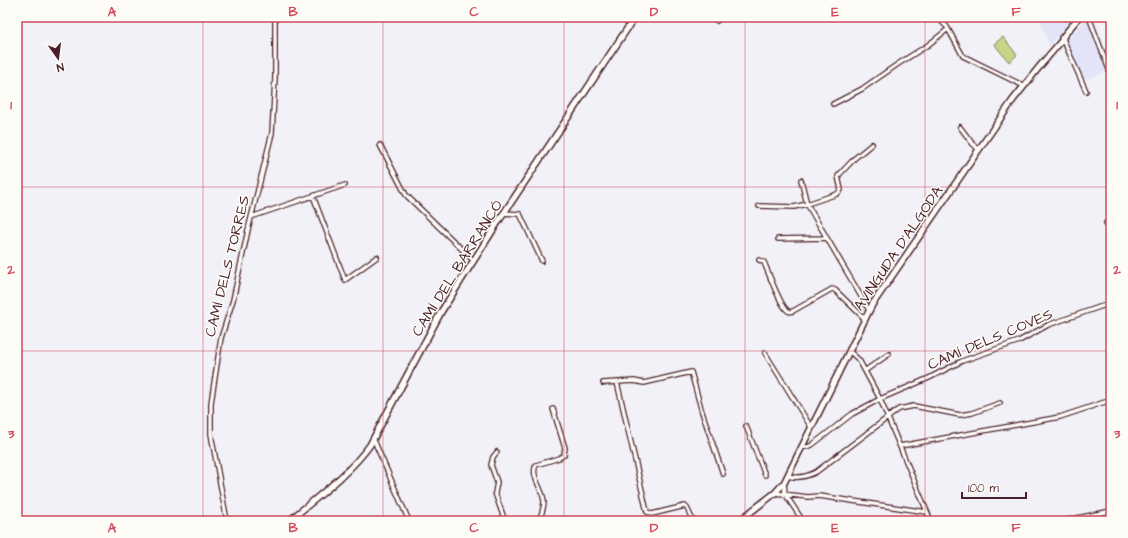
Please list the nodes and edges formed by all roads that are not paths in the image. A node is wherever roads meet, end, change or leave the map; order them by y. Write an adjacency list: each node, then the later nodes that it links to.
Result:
1 (275, 17): 24 (street, CAMÍ DELS TORRES)
2 (635, 17): 23 (street, CAMÍ DEL BARRANCÓ)
3 (722, 17): 7 (street)
4 (937, 17): 8 (street)
5 (1079, 17): 9 (street, AVINGUDA D'ALGODA)
6 (1089, 17): 10 (street)
7 (717, 21)
8 (948, 29): 11 (street); 13 (street)
9 (1063, 39): 11 (street, AVINGUDA D'ALGODA); 12 (street)
10 (1111, 76)
11 (1024, 86): 17 (street, AVINGUDA D'ALGODA)
12 (1086, 92)
13 (833, 104)
14 (960, 127): 17 (street)
15 (872, 144): 21 (street)
16 (380, 145): 30 (street)
17 (979, 150): 34 (street, AVINGUDA D'ALGODA)
18 (801, 180): 21 (street)
19 (345, 185): 20 (street)
20 (313, 196): 24 (street); 29 (street)
21 (807, 204): 22 (street); 27 (street)
22 (759, 206)
23 (504, 213): 30 (street, CAMÍ DEL BARRANCÓ); 32 (street)
24 (251, 217): 61 (street, CAMÍ DELS TORRES)
25 (1106, 223): 26 (street)
26 (1111, 233)
27 (826, 238): 28 (street); 34 (street)
28 (778, 239)
29 (377, 257)
30 (474, 260): 49 (street, CAMÍ DEL BARRANCÓ)
31 (759, 260): 35 (street)
32 (542, 261)
33 (1111, 303): 42 (street, CAMÍ DELS COVES)
34 (869, 310): 35 (street, AVINGUDA D'ALGODA)
35 (865, 319): 36 (street, AVINGUDA D'ALGODA)
36 (849, 350): 39 (street); 48 (street, AVINGUDA D'ALGODA)
37 (765, 352): 48 (street)
38 (889, 354): 39 (street)
39 (866, 370): 42 (street)
40 (617, 382): 41 (street); 53 (street); 66 (street)
41 (603, 383)
42 (880, 399): 46 (street); 51 (street, CAMÍ DELS COVES)
43 (1111, 400): 50 (street)
44 (1000, 403): 46 (street)
45 (553, 409): 65 (street)
46 (888, 417): 50 (street); 55 (street)
47 (746, 426): 54 (street)
48 (812, 427): 51 (street, AVINGUDA D'ALGODA)
49 (373, 438): 62 (street, CAMÍ DEL BARRANCÓ); 63 (street)
50 (900, 446): 60 (street)
51 (802, 447): 55 (street, AVINGUDA D'ALGODA)
52 (497, 452): 64 (street)
53 (723, 474)
54 (765, 474)
55 (788, 476): 56 (street, AVINGUDA D'ALGODA)
56 (784, 483): 57 (street, AVINGUDA D'ALGODA); 58 (street)
57 (775, 493): 58 (street); 67 (street, AVINGUDA D'ALGODA)
58 (785, 494): 60 (street); 68 (street)
59 (1111, 511): 70 (street)
60 (927, 512): 69 (street)
61 (227, 521)
62 (290, 521)
63 (409, 521)
64 (505, 521)
65 (539, 521)
66 (693, 521)
67 (739, 521)
68 (803, 521)
69 (931, 521)
70 (1063, 521)

